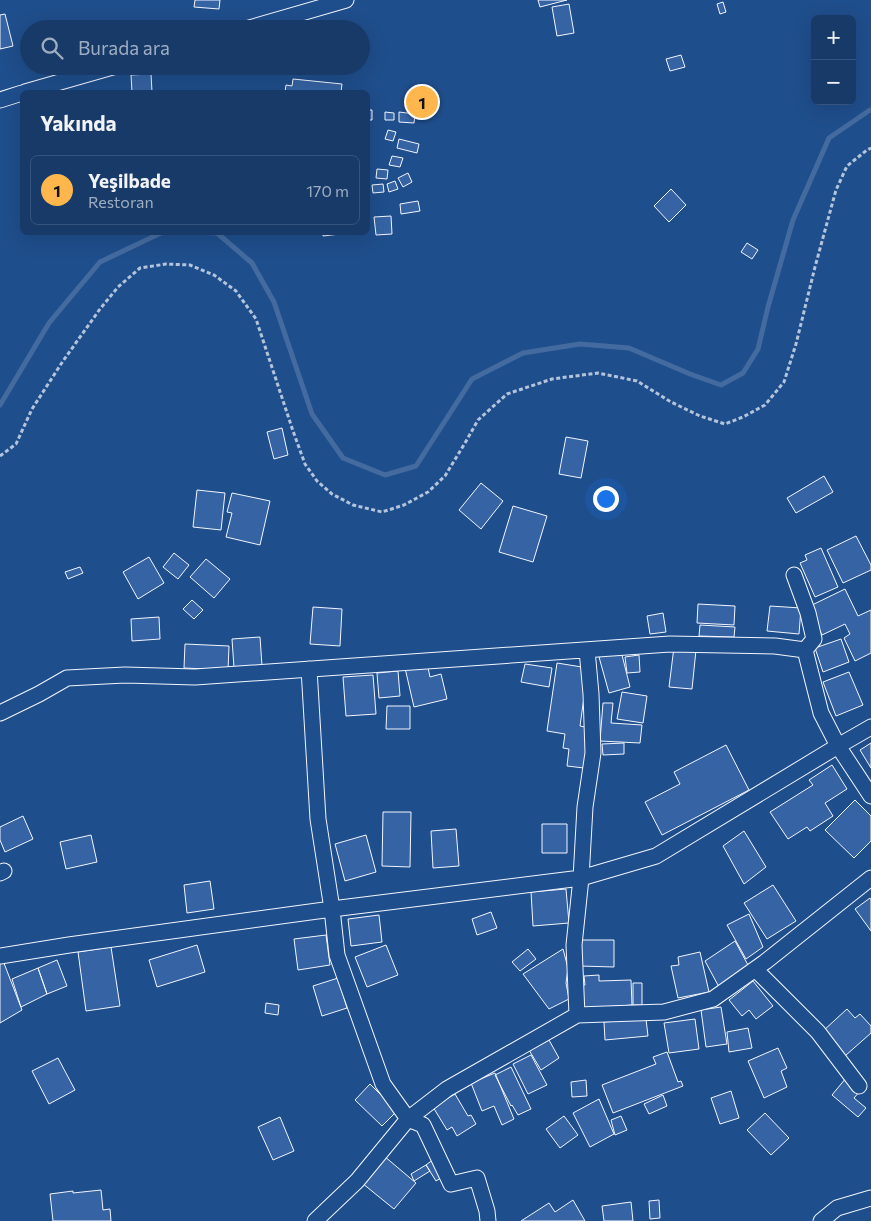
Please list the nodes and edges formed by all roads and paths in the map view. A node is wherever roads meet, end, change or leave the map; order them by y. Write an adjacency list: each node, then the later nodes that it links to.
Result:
1 (346, 0): 2 (street)
2 (277, 20)
3 (85, 75): 4 (street)
4 (34, 90)
5 (20, 94): 6 (street)
6 (0, 100)
7 (871, 148): 8 (path)
8 (0, 456)
9 (794, 575): 11 (street)
10 (587, 650): 11 (street); 12 (street); 17 (street)
11 (805, 650): 15 (street)
12 (309, 670): 13 (street); 19 (street)
13 (0, 713)
14 (871, 727): 15 (street)
15 (838, 746): 16 (street); 17 (street)
16 (871, 796)
17 (581, 878): 19 (street); 22 (street)
18 (871, 878): 21 (street)
19 (332, 909): 20 (street); 24 (street)
20 (0, 956)
21 (755, 969): 22 (street); 23 (street)
22 (577, 1015): 24 (street)
23 (859, 1086)
24 (408, 1119): 26 (street); 27 (street)
25 (871, 1198): 28 (street)
26 (315, 1221)
27 (488, 1221)
28 (821, 1221)

